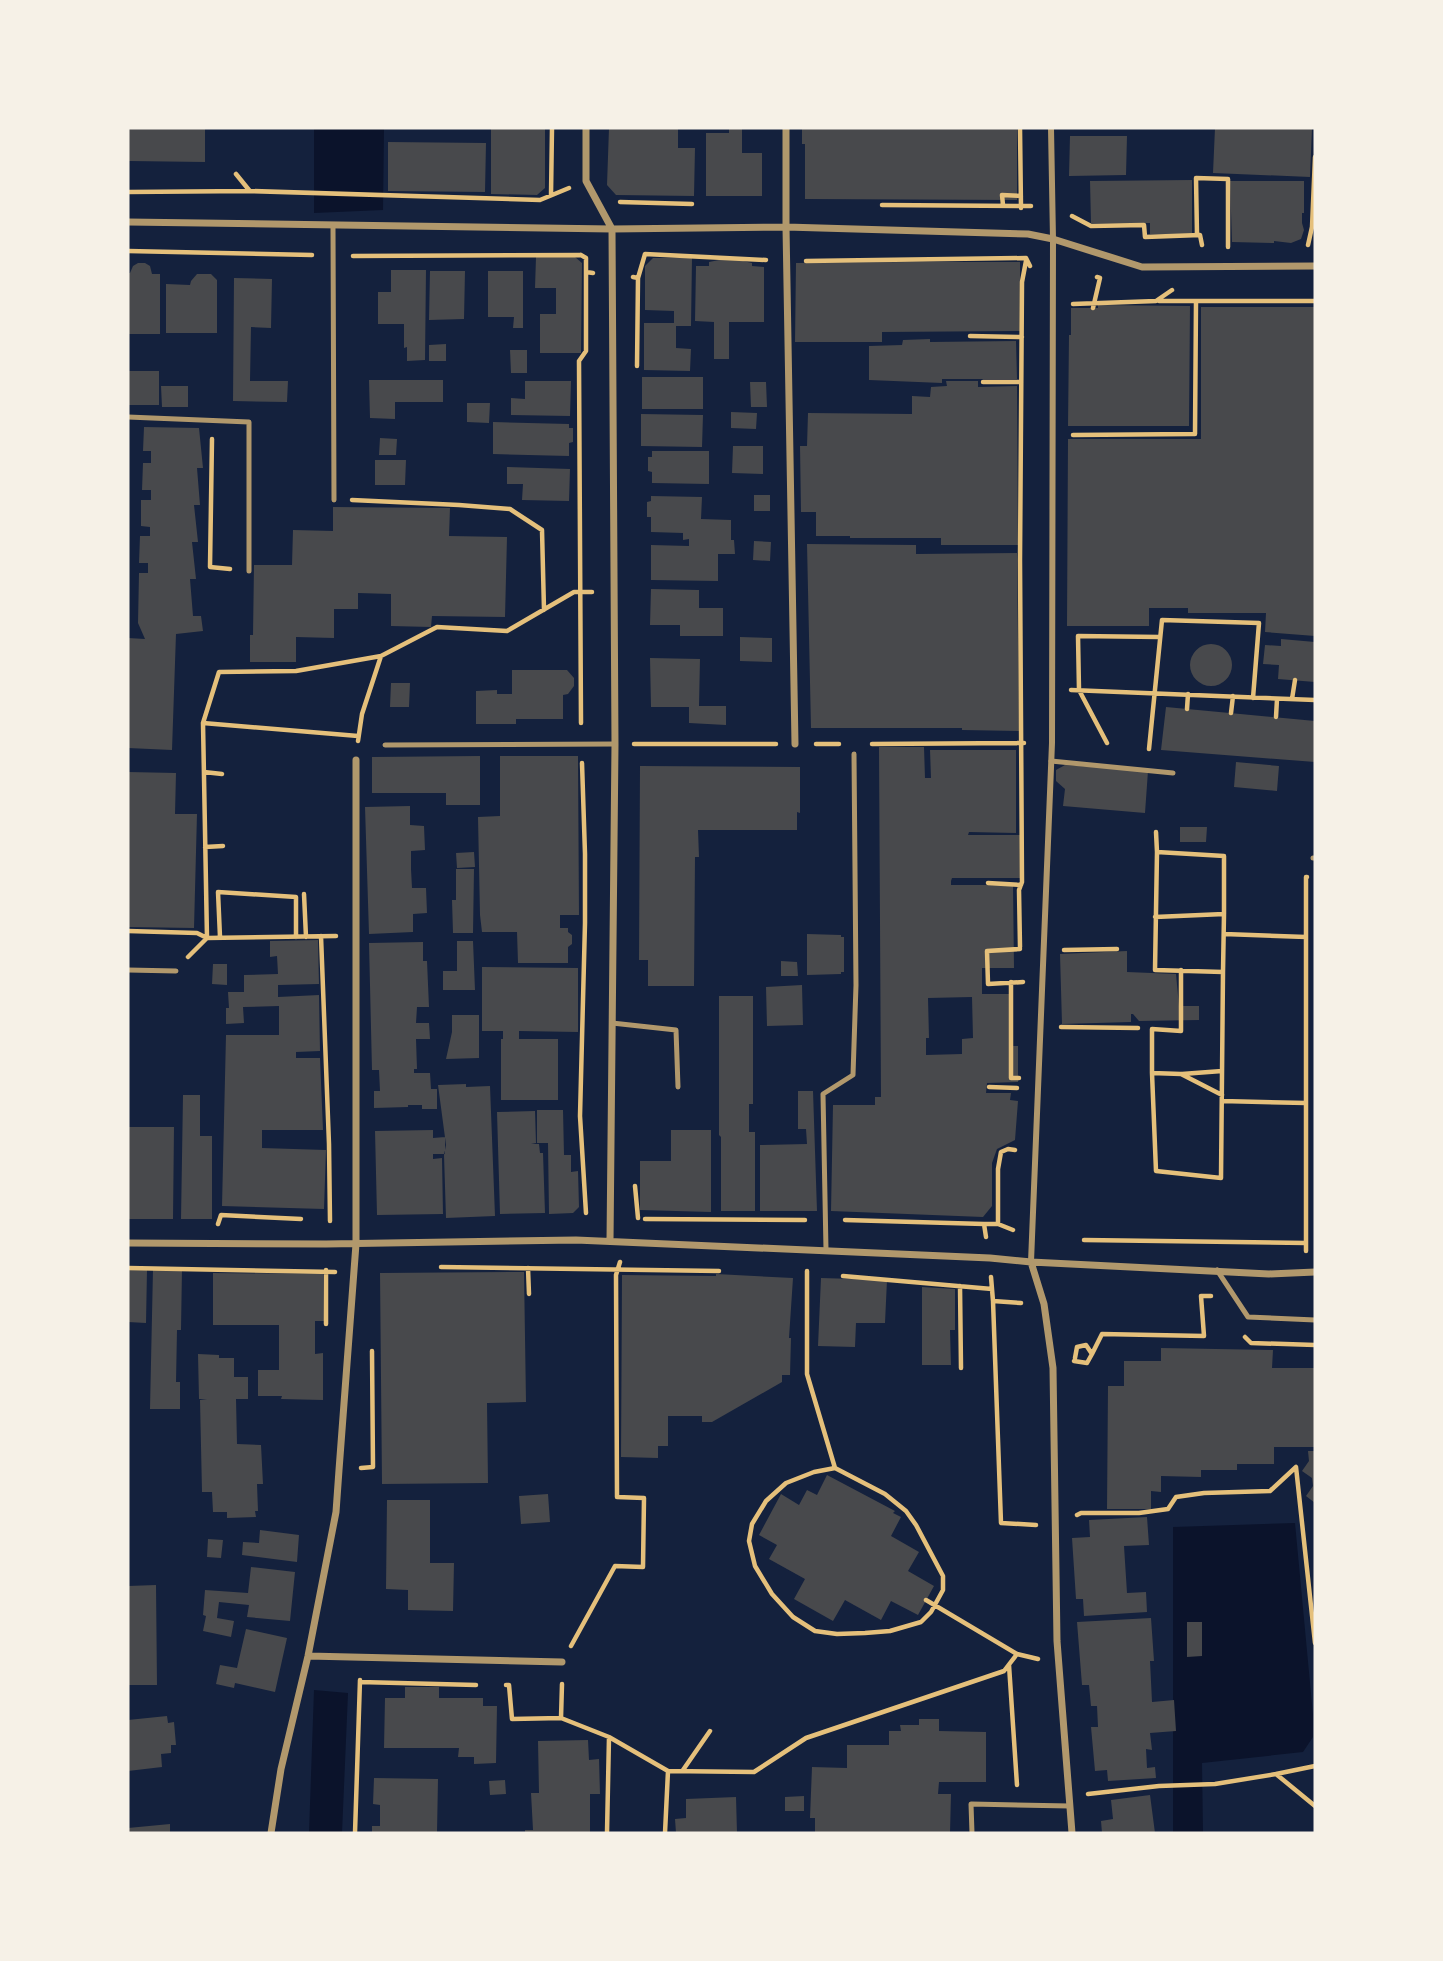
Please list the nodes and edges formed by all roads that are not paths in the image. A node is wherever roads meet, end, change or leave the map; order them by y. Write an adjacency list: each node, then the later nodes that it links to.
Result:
1 (586, 128): 7 (street)
2 (786, 128): 6 (street)
3 (1051, 128): 8 (street)
4 (128, 222): 5 (street)
5 (333, 225): 7 (street); 11 (lane)
6 (786, 227): 7 (street); 8 (street); 14 (street)
7 (612, 229): 13 (street)
8 (1053, 239): 9 (street); 18 (street)
9 (1315, 266)
10 (128, 417): 12 (lane)
11 (334, 500)
12 (249, 571)
13 (615, 744): 15 (lane); 22 (street)
14 (795, 744)
15 (385, 745)
16 (854, 754): 27 (lane)
17 (356, 760): 26 (street)
18 (1051, 761): 19 (lane); 28 (street)
19 (1173, 773)
20 (128, 970): 21 (lane)
21 (176, 971)
22 (612, 1023): 23 (lane); 24 (street)
23 (678, 1087)
24 (610, 1241): 26 (street); 27 (street)
25 (128, 1243): 26 (street)
26 (356, 1244): 32 (street)
27 (826, 1250): 28 (street)
28 (1031, 1262): 29 (street); 34 (street)
29 (1217, 1270): 30 (street); 31 (lane)
30 (1315, 1272)
31 (1315, 1320)
32 (308, 1656): 33 (street); 35 (street)
33 (562, 1662)
34 (1070, 1806): 36 (lane); 37 (street)
35 (271, 1833)
36 (972, 1833)
37 (1072, 1833)

